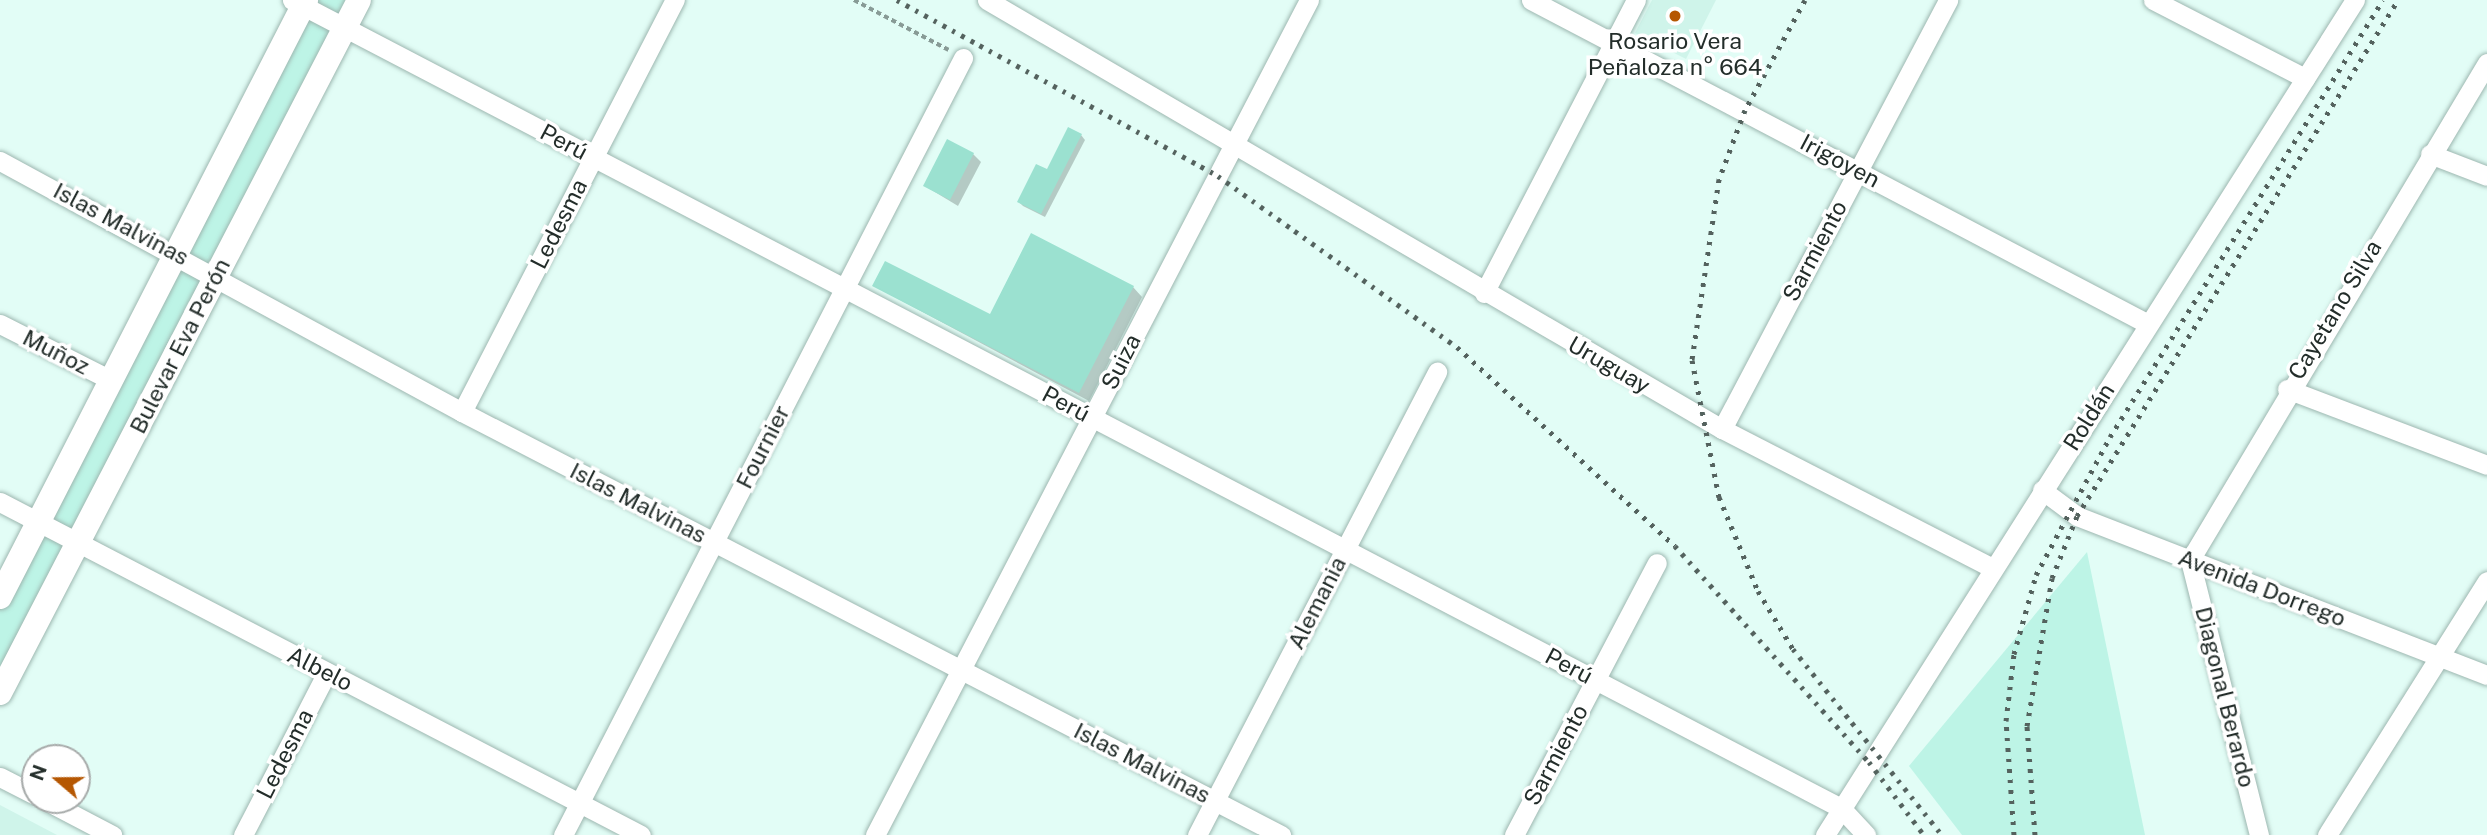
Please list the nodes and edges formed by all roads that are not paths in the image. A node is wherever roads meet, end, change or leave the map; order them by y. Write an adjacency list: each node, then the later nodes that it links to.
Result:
1 (359, 0): 11 (street, Bulevar Eva Perón)
2 (675, 0): 18 (street, Ledesma)
3 (1309, 0): 16 (street, Suiza)
4 (1531, 0): 12 (street, Irigoyen)
5 (1636, 0): 12 (street)
6 (1948, 0): 20 (street, Sarmiento)
7 (2153, 0): 15 (street)
8 (2355, 0): 15 (street, Roldán)
9 (990, 1): 16 (street, Uruguay)
10 (300, 2): 11 (street, Perú); 22 (street, Bulevar Eva Perón)
11 (344, 28): 18 (street, Perú); 23 (street, Bulevar Eva Perón)
12 (1614, 43): 20 (street, Irigoyen); 25 (street)
13 (963, 58): 24 (street, Fournier)
14 (2487, 63): 17 (street, Cayetano Silva)
15 (2305, 78): 27 (street, Roldán)
16 (1234, 146): 25 (street, Uruguay); 32 (street, Suiza)
17 (2430, 154): 21 (street); 30 (street, Cayetano Silva)
18 (593, 158): 24 (street, Perú); 31 (street, Ledesma)
19 (0, 161): 22 (street, Islas Malvinas)
20 (1857, 171): 27 (street, Irigoyen); 33 (street, Sarmiento)
21 (2487, 176)
22 (176, 252): 23 (street, Islas Malvinas); 29 (street, Bulevar Eva Perón)
23 (217, 275): 31 (street, Islas Malvinas); 39 (street, Bulevar Eva Perón)
24 (845, 288): 32 (street, Perú); 38 (street, Fournier)
25 (1484, 293): 33 (street, Uruguay)
26 (0, 324): 29 (street, Muñoz)
27 (2148, 324): 35 (street, Roldán)
28 (1437, 372): 40 (street, Alemania)
29 (111, 380): 37 (street, Bulevar Eva Perón)
30 (2287, 389): 34 (street); 41 (street, Cayetano Silva)
31 (462, 412): 38 (street, Islas Malvinas)
32 (1092, 417): 40 (street, Perú); 47 (street, Suiza)
33 (1722, 429): 43 (street, Uruguay)
34 (2487, 465)
35 (2042, 490): 41 (street, Avenida Dorrego); 43 (street, Roldán)
36 (0, 502): 37 (street, Albelo)
37 (38, 523): 39 (street, Albelo); 45 (street, Bulevar Eva Perón)
38 (714, 542): 47 (street, Islas Malvinas); 55 (street, Fournier)
39 (77, 543): 48 (street, Albelo); 51 (street, Bulevar Eva Perón)
40 (1345, 549): 50 (street, Perú); 54 (street, Alemania)
41 (2190, 560): 46 (street, Avenida Dorrego); 68 (street, Diagonal Berardo)
42 (1657, 563): 50 (street, Sarmiento)
43 (1993, 568): 56 (street, Roldán)
44 (2487, 581): 46 (street)
45 (0, 597)
46 (2439, 657): 49 (street, Avenida Dorrego); 69 (street)
47 (961, 669): 54 (street, Islas Malvinas); 62 (street, Suiza)
48 (327, 673): 55 (street, Albelo); 59 (street, Ledesma)
49 (2487, 675)
50 (1595, 679): 56 (street, Perú); 65 (street, Sarmiento)
51 (0, 692)
52 (0, 777): 53 (street)
53 (21, 788)
54 (1215, 801): 63 (street, Alemania); 64 (street, Islas Malvinas)
55 (580, 803): 60 (street, Fournier); 61 (street, Albelo)
56 (1841, 808): 66 (street, Roldán); 67 (street, Perú)
57 (72, 814): 58 (street)
58 (112, 835)
59 (243, 835)
60 (563, 835)
61 (641, 835)
62 (875, 835)
63 (1197, 835)
64 (1281, 835)
65 (1514, 835)
66 (1825, 835)
67 (1866, 835)
68 (2259, 835)
69 (2327, 835)

